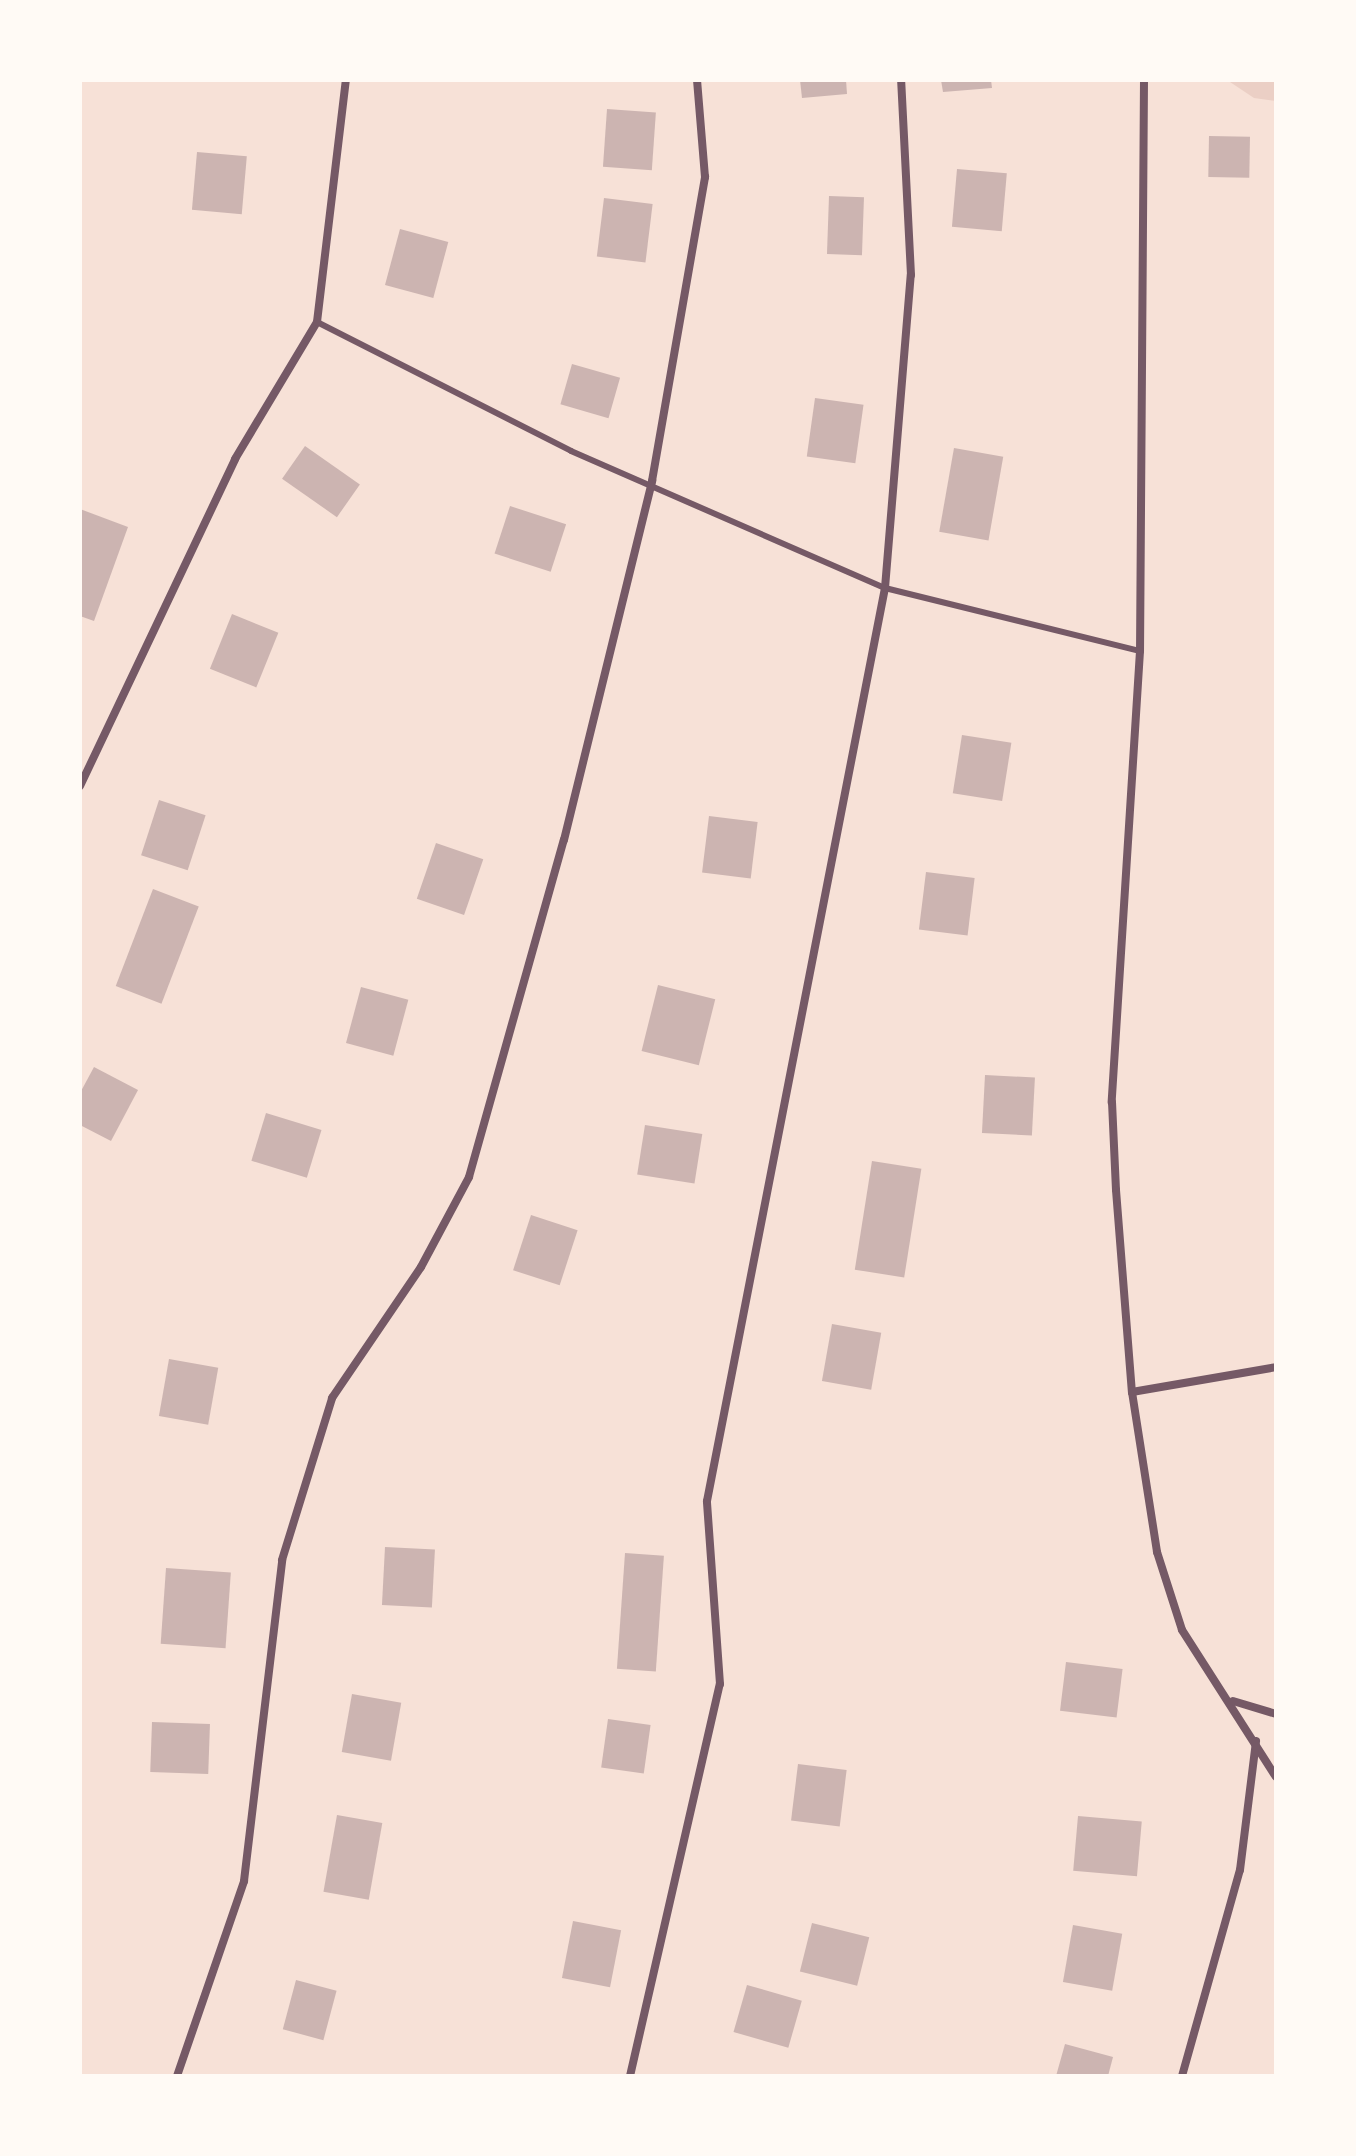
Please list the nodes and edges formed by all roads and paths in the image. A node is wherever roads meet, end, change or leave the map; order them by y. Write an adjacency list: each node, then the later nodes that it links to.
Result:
1 (346, 80): 5 (street)
2 (697, 80): 6 (street)
3 (901, 80): 7 (street)
4 (1144, 80): 8 (street)
5 (317, 322): 6 (lane); 9 (street)
6 (652, 481): 7 (lane); 16 (street)
7 (885, 588): 8 (lane); 17 (street)
8 (1140, 651): 11 (street)
9 (80, 786)
10 (1276, 1367): 11 (street)
11 (1132, 1392): 12 (street)
12 (1233, 1701): 13 (street); 14 (street)
13 (1276, 1714)
14 (1256, 1740): 15 (street); 18 (street)
15 (1276, 1777)
16 (177, 2076)
17 (630, 2076)
18 (1182, 2076)

